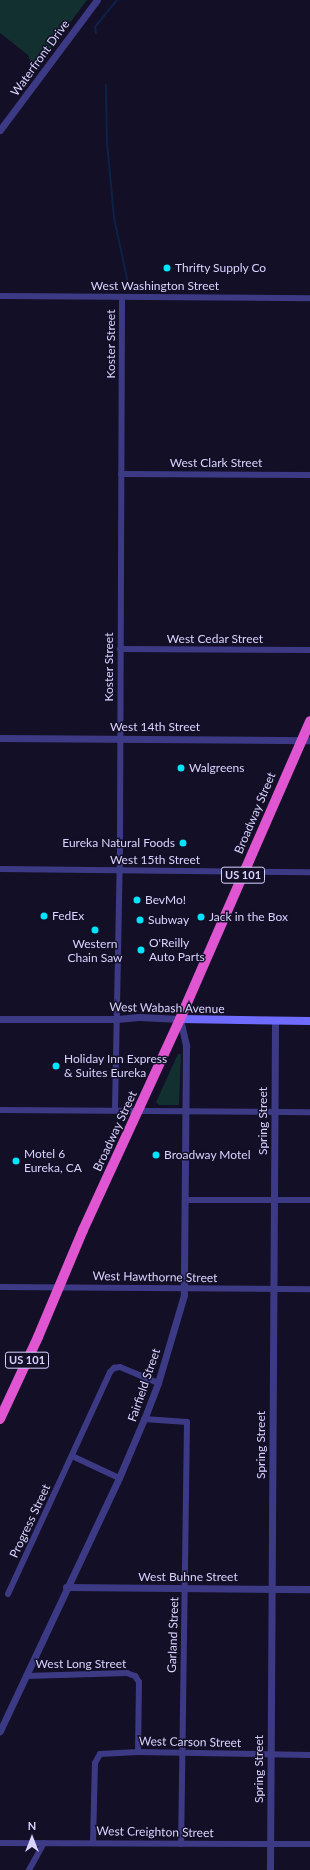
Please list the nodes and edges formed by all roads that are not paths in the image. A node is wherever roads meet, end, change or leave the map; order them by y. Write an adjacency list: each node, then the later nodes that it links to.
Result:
1 (97, 0): 2 (street, Waterfront Drive)
2 (0, 130)
3 (0, 296): 4 (street, West Washington Street)
4 (122, 297): 5 (street, West Washington Street); 6 (street, Koster Street)
5 (310, 298)
6 (121, 474): 7 (street, West Clark Street); 8 (street, Koster Street)
7 (310, 475)
8 (120, 650): 9 (street, West Cedar Street); 12 (street, Koster Street)
9 (310, 650)
10 (310, 721): 13 (highway, Broadway Street / US 101)
11 (0, 738): 12 (street, West 14th Street)
12 (120, 738): 13 (street, West 14th Street); 15 (street, Koster Street)
13 (306, 740): 16 (highway, Broadway Street / US 101)
14 (0, 869): 15 (street, West 15th Street)
15 (118, 870): 16 (street, West 15th Street); 19 (street, Koster Street)
16 (244, 872): 17 (street, West 15th Street); 20 (highway, Broadway Street / US 101)
17 (310, 872)
18 (0, 1018): 19 (street, West Wabash Avenue)
19 (117, 1019): 20 (street, West Wabash Avenue); 24 (street, Koster Street)
20 (180, 1019): 21 (main road, West Wabash Avenue); 25 (highway, Broadway Street / US 101); 26 (street, Fairfield Street)
21 (275, 1020): 22 (main road, West Wabash Avenue); 27 (street, Spring Street)
22 (310, 1021)
23 (0, 1110): 24 (street)
24 (115, 1110): 25 (street)
25 (139, 1110): 26 (street); 33 (highway, Broadway Street / US 101)
26 (185, 1111): 27 (street); 29 (street, Fairfield Street)
27 (274, 1112): 28 (street); 30 (street, Spring Street)
28 (310, 1112)
29 (185, 1200): 30 (street); 34 (street, Fairfield Street)
30 (273, 1200): 31 (street); 35 (street, Spring Street)
31 (310, 1200)
32 (0, 1287): 33 (street, West Hawthorne Street)
33 (59, 1287): 34 (street, West Hawthorne Street); 38 (highway, Broadway Street / US 101)
34 (185, 1289): 35 (street, West Hawthorne Street); 37 (street, Fairfield Street)
35 (274, 1289): 36 (street, West Hawthorne Street); 44 (street, Spring Street)
36 (310, 1289)
37 (158, 1383): 39 (street, Fairfield Street); 40 (street, Progress Street)
38 (0, 1419)
39 (144, 1419): 41 (street, Fairfield Street); 43 (street, Garland Street)
40 (72, 1456): 41 (street); 46 (street, Progress Street)
41 (119, 1478): 42 (street, Fairfield Street)
42 (66, 1587): 43 (street, West Buhne Street); 47 (street, Fairfield Street)
43 (185, 1588): 44 (street, West Buhne Street); 50 (street, Garland Street)
44 (271, 1588): 45 (street, West Buhne Street); 51 (street, Spring Street)
45 (310, 1589)
46 (8, 1594)
47 (26, 1676): 48 (street, Fairfield Street); 49 (street, West Long Street)
48 (0, 1731)
49 (138, 1752): 50 (street, West Carson Street); 55 (street, West Carson Street)
50 (181, 1753): 51 (street, West Carson Street); 56 (street, Garland Street)
51 (270, 1754): 52 (street, West Carson Street); 57 (street, Spring Street)
52 (310, 1755)
53 (0, 1842): 54 (street, West Creighton Street)
54 (44, 1843): 55 (street, West Creighton Street); 59 (street)
55 (93, 1843): 56 (street, West Creighton Street)
56 (180, 1844): 57 (street, West Creighton Street)
57 (270, 1844): 58 (street, West Creighton Street); 60 (street, Spring Street)
58 (310, 1844)
59 (29, 1870)
60 (270, 1870)

